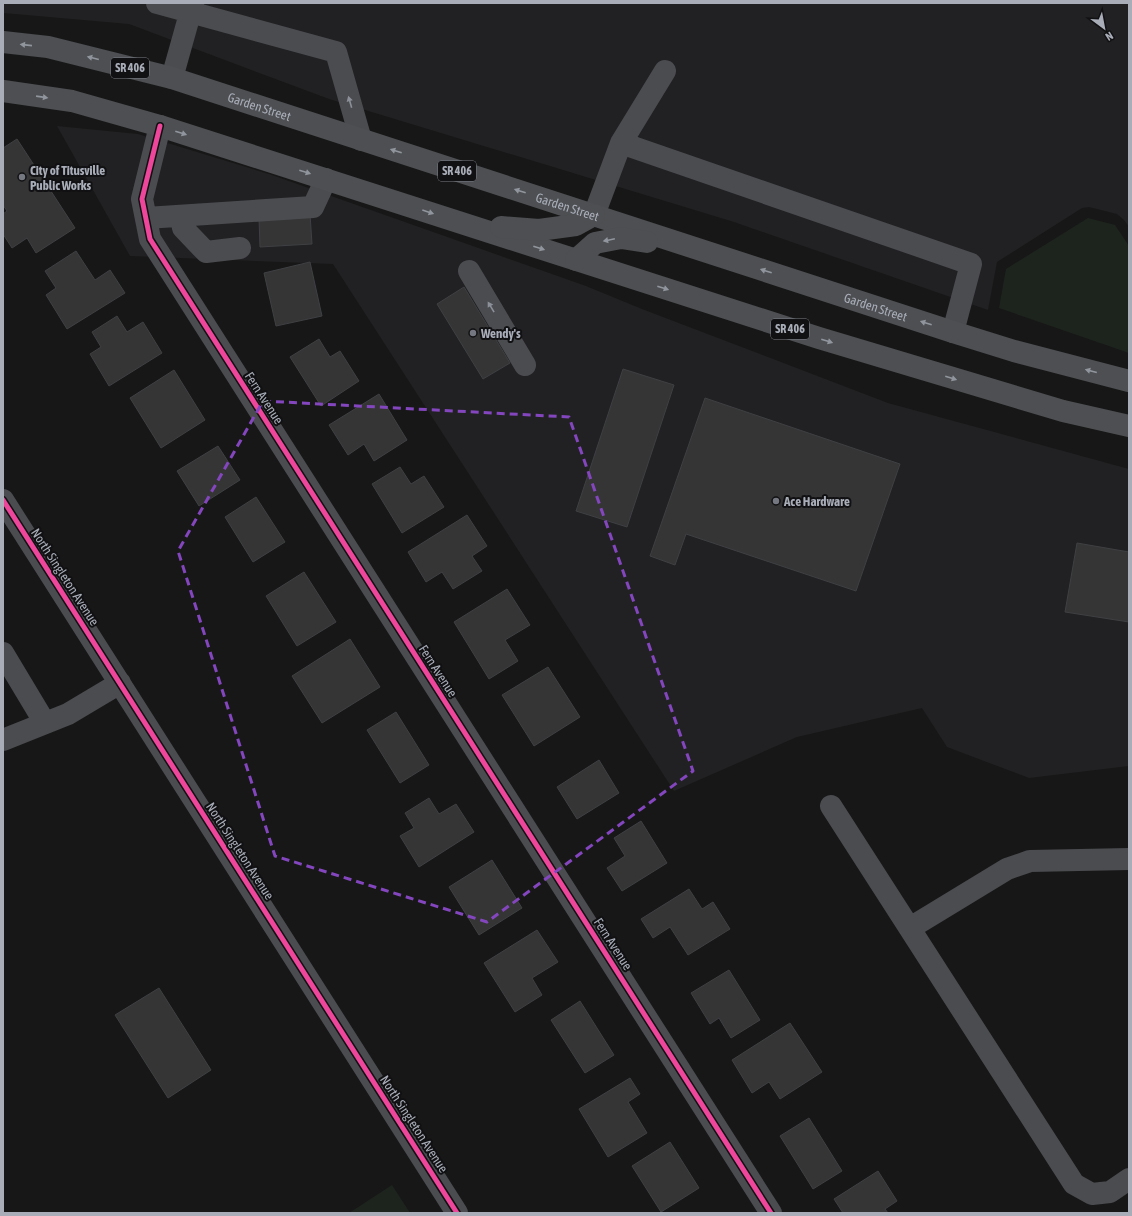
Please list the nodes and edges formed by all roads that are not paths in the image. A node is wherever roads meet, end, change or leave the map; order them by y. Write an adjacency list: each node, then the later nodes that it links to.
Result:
1 (157, 3): 2 (street)
2 (191, 7): 5 (street); 8 (street, one-way to 2)
3 (3, 42): 5 (main road, Garden Street / SR 406, one-way to 3)
4 (665, 71): 9 (street)
5 (172, 78): 8 (main road, Garden Street / SR 406)
6 (3, 91): 7 (main road, SR 406, one-way to 7)
7 (160, 126): 10 (main road, SR 406, one-way to 10); 13 (street, Fern Avenue)
8 (361, 140): 11 (main road, Garden Street / SR 406, one-way to 8)
9 (621, 143): 11 (street); 19 (street)
10 (326, 179): 12 (street); 14 (main road, SR 406, one-way to 14)
11 (594, 215): 14 (main road); 16 (main road, Garden Street / SR 406)
12 (181, 216): 13 (street); 15 (street)
13 (146, 218): 33 (street, Fern Avenue)
14 (462, 224): 17 (main road, SR 406, one-way to 17)
15 (240, 248)
16 (703, 250): 17 (main road, one-way to 17); 19 (main road, Garden Street / SR 406, one-way to 16)
17 (576, 260): 22 (main road, SR 406, one-way to 22)
18 (469, 271): 20 (street, one-way to 18)
19 (953, 332): 21 (main road, Garden Street / SR 406, one-way to 19)
20 (525, 365)
21 (1129, 381)
22 (1129, 426)
23 (3, 500): 25 (street, North Singleton Avenue)
24 (3, 653): 26 (street)
25 (120, 683): 26 (street); 32 (street, North Singleton Avenue)
26 (45, 723): 27 (street)
27 (3, 740)
28 (831, 806): 30 (street)
29 (1129, 860): 30 (street)
30 (910, 928): 31 (street)
31 (1129, 1179)
32 (457, 1213)
33 (771, 1213)

